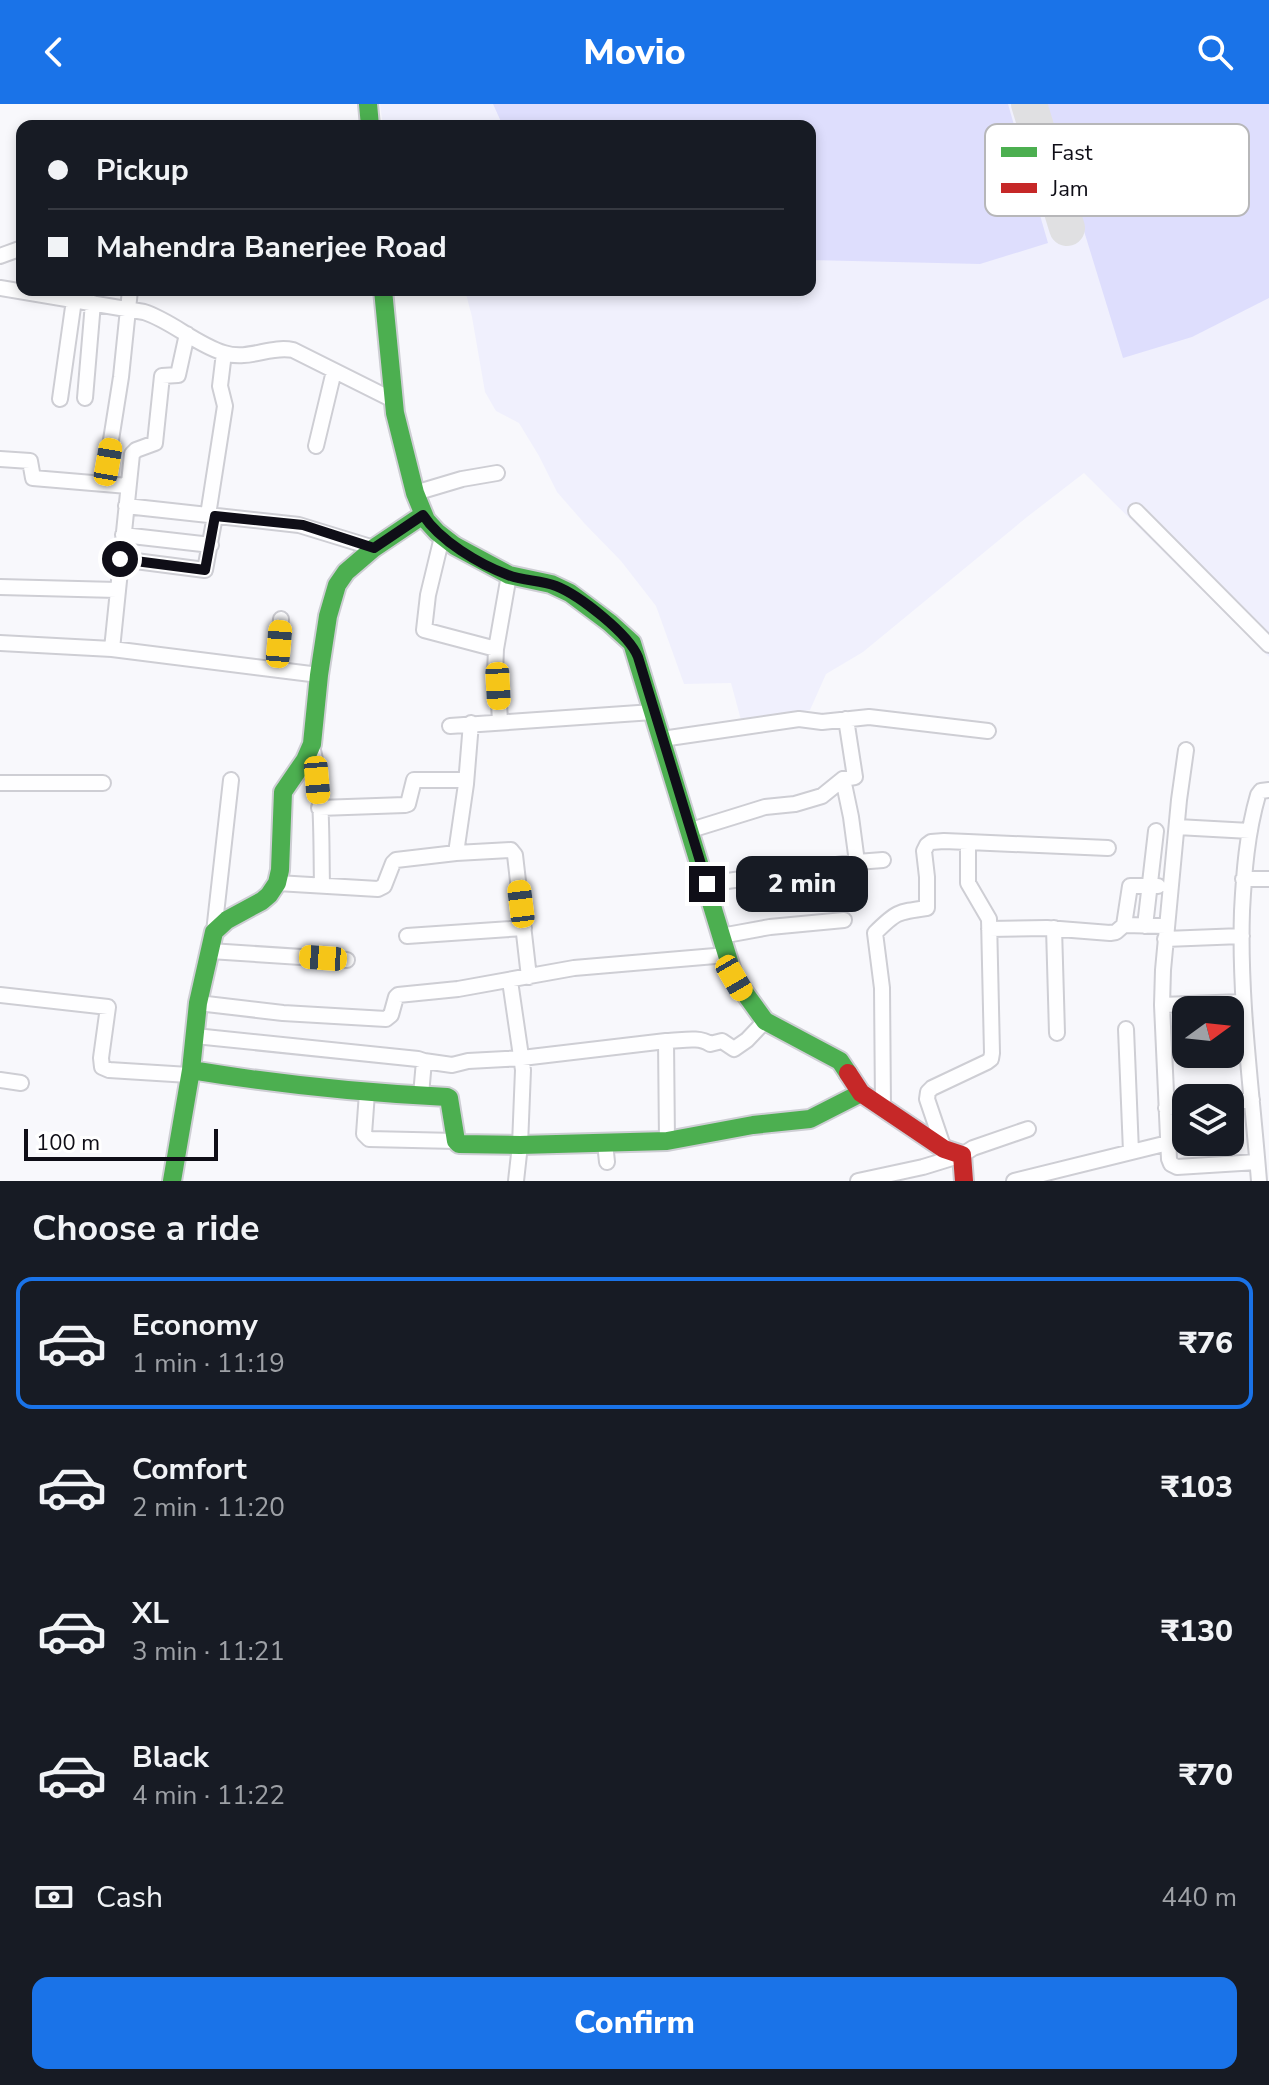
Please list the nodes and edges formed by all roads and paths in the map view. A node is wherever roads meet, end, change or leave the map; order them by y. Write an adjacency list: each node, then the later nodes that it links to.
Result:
1 (65, 296): 4 (street); 10 (street)
2 (129, 296): 5 (street)
3 (384, 296): 11 (street)
4 (93, 303): 5 (street); 9 (street)
5 (127, 309): 6 (street); 15 (street)
6 (187, 334): 7 (street); 16 (street)
7 (224, 353): 8 (street); 20 (street)
8 (334, 371): 11 (street); 12 (street)
9 (85, 398)
10 (60, 399)
11 (393, 400): 17 (street)
12 (316, 446)
13 (0, 459): 15 (street)
14 (497, 473): 17 (street)
15 (104, 484): 16 (street)
16 (128, 486): 18 (street)
17 (415, 493): 21 (street)
18 (126, 506): 20 (street); 22 (street)
19 (1136, 511): 32 (street)
20 (212, 515): 24 (street); 25 (street)
21 (424, 518): 23 (street); 25 (street)
22 (123, 535): 24 (street); 26 (street)
23 (442, 537): 27 (street); 34 (street)
24 (211, 545): 26 (street)
25 (374, 548): 36 (street)
26 (120, 559): 29 (street)
27 (509, 575): 34 (street); 37 (street)
28 (0, 587): 29 (street)
29 (117, 590): 33 (street)
30 (281, 619): 35 (street)
31 (0, 643): 33 (street)
32 (1269, 645)
33 (112, 649): 35 (street)
34 (496, 649): 39 (street)
35 (277, 670): 36 (street)
36 (319, 675): 44 (street)
37 (653, 712): 39 (street); 43 (street)
38 (846, 719): 42 (street); 43 (street); 46 (street)
39 (500, 721): 40 (street)
40 (471, 723): 41 (street); 48 (street)
41 (450, 726)
42 (988, 731)
43 (662, 739): 54 (street)
44 (312, 744): 52 (street); 64 (street)
45 (1186, 750): 53 (street)
46 (843, 779): 54 (street); 61 (street)
47 (231, 780): 75 (street)
48 (466, 780): 52 (street); 59 (street)
49 (0, 783): 50 (street)
50 (103, 783)
51 (1269, 790): 56 (street)
52 (319, 808): 66 (street)
53 (1177, 827): 56 (street); 68 (street)
54 (691, 830): 65 (street)
55 (1156, 831): 67 (street)
56 (1250, 831): 62 (street)
57 (968, 842): 58 (street); 74 (street); 106 (street)
58 (1108, 848)
59 (456, 853): 66 (street); 72 (street)
60 (883, 860): 61 (street)
61 (857, 862): 65 (street)
62 (1243, 879): 63 (street); 79 (street)
63 (1269, 879)
64 (277, 883): 66 (street); 75 (street)
65 (707, 884): 78 (street)
66 (322, 885)
67 (1149, 886): 68 (street); 70 (street); 71 (street)
68 (1170, 887): 76 (street)
69 (844, 920): 78 (street)
70 (1124, 925): 71 (street); 73 (street)
71 (1145, 926): 76 (street)
72 (524, 928): 77 (street); 83 (street)
73 (1054, 928): 74 (street); 93 (street)
74 (989, 929): 115 (street)
75 (214, 932): 80 (street)
76 (1165, 933): 79 (street); 88 (street)
77 (407, 936)
78 (721, 936): 81 (street)
79 (1242, 936): 86 (street)
80 (210, 951): 82 (street); 87 (street)
81 (727, 955): 83 (street); 91 (street)
82 (347, 960)
83 (529, 977): 84 (street)
84 (507, 981): 87 (street); 96 (street)
85 (0, 995): 98 (street)
86 (1243, 996)
87 (198, 1003): 94 (street)
88 (1162, 1005): 89 (street); 108 (street)
89 (1172, 1005)
90 (1244, 1013): 104 (street)
91 (765, 1021): 95 (street); 102 (street)
92 (1126, 1029): 116 (street)
93 (1057, 1033)
94 (195, 1036): 97 (street); 98 (street)
95 (666, 1041): 96 (street); 111 (street)
96 (522, 1058): 97 (street); 114 (street)
97 (424, 1061): 103 (street)
98 (190, 1073): 101 (street); 120 (street)
99 (0, 1080): 100 (street)
100 (21, 1083)
101 (367, 1093): 103 (street); 110 (street)
102 (861, 1093): 106 (street); 111 (street)
103 (421, 1095): 110 (street)
104 (1252, 1100): 105 (street); 119 (street)
105 (1244, 1101)
106 (883, 1106): 115 (street)
107 (1172, 1107): 108 (street)
108 (1166, 1108): 113 (street)
109 (1028, 1129): 117 (street)
110 (456, 1141): 114 (street)
111 (667, 1141): 112 (street)
112 (605, 1143): 114 (street); 118 (street)
113 (1168, 1143): 116 (street); 119 (street)
114 (520, 1145): 121 (street)
115 (944, 1149): 117 (street)
116 (1131, 1152): 124 (street)
117 (962, 1155): 122 (street); 123 (street)
118 (607, 1162)
119 (1257, 1162): 125 (street)
120 (172, 1181)
121 (516, 1181)
122 (858, 1181)
123 (964, 1181)
124 (1014, 1181)
125 (1259, 1181)

